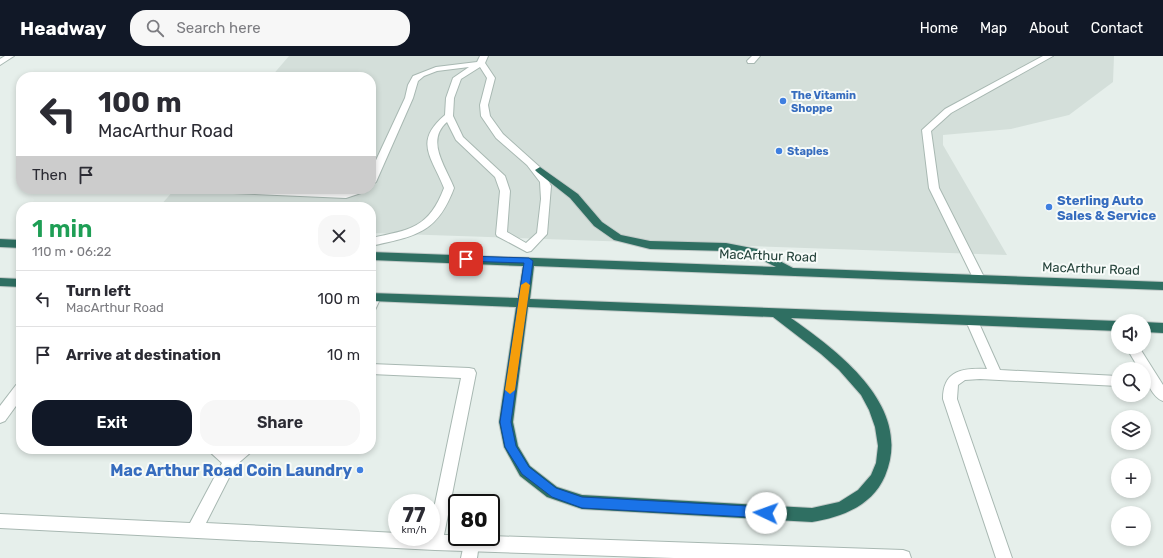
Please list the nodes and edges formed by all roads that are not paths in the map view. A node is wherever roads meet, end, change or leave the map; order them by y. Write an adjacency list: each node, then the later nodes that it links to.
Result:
1 (10, 56): 4 (lane)
2 (1049, 56): 17 (lane)
3 (482, 60): 5 (lane); 6 (lane); 7 (lane)
4 (0, 63)
5 (449, 116): 10 (lane); 13 (lane)
6 (540, 170): 13 (lane); 16 (highway)
7 (376, 171)
8 (323, 194): 9 (lane)
9 (349, 194)
10 (376, 241)
11 (0, 243): 12 (highway)
12 (16, 244)
13 (527, 248): 15 (lane)
14 (376, 256): 15 (highway, MacArthur Road)
15 (529, 261): 16 (highway, MacArthur Road); 22 (highway)
16 (793, 272): 17 (highway, MacArthur Road)
17 (979, 279): 20 (highway, MacArthur Road)
18 (0, 283): 19 (highway)
19 (16, 283)
20 (1163, 286)
21 (376, 300): 22 (highway)
22 (523, 303): 23 (highway); 23 (highway)
23 (776, 313): 24 (highway)
24 (972, 321): 25 (highway); 29 (lane)
25 (1111, 327)
26 (1151, 327): 27 (highway)
27 (1163, 328)
28 (376, 369): 38 (lane)
29 (996, 375): 30 (lane); 45 (lane)
30 (1111, 381)
31 (1151, 383): 33 (lane)
32 (16, 396): 34 (lane)
33 (1163, 396)
34 (0, 417)
35 (222, 454): 37 (lane)
36 (239, 454): 37 (lane)
37 (230, 461): 40 (lane)
38 (440, 517)
39 (0, 521): 40 (lane)
40 (194, 531): 41 (lane)
41 (388, 540)
42 (440, 543): 43 (lane)
43 (470, 551): 44 (lane)
44 (903, 558)
45 (1004, 558)

